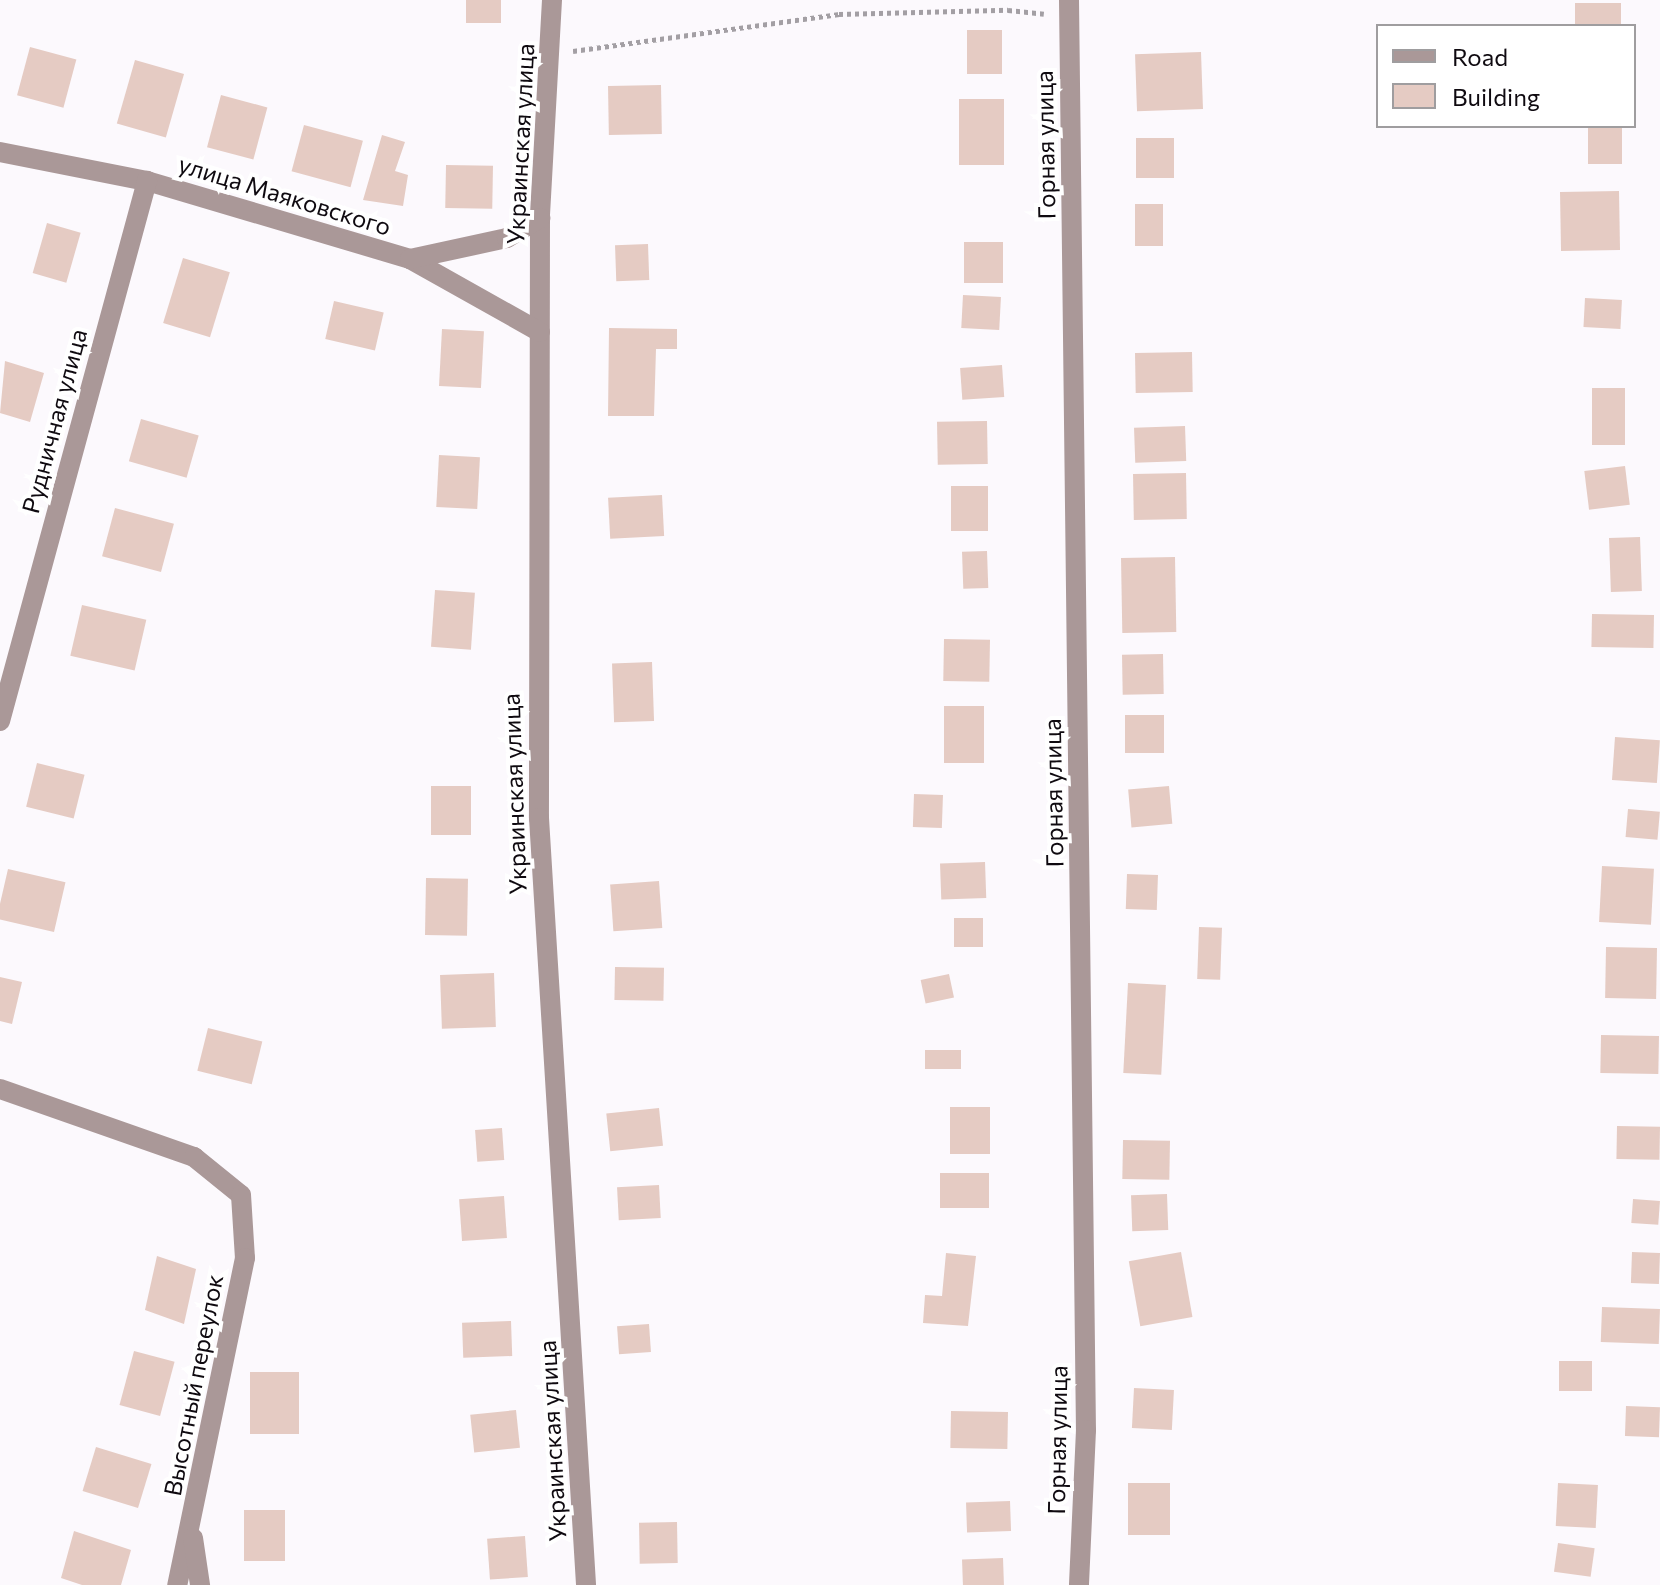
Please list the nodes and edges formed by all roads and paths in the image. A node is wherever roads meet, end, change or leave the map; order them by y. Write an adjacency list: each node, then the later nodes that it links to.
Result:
1 (552, 0): 3 (street, Украинская улица)
2 (1070, 9): 3 (path); 15 (street, Горная улица)
3 (552, 54): 6 (street, Украинская улица)
4 (0, 152): 5 (street, улица Маяковского)
5 (147, 181): 7 (street, улица Маяковского); 9 (street, Рудничная улица)
6 (540, 218): 7 (street); 8 (street, Украинская улица)
7 (410, 259): 8 (street, улица Маяковского)
8 (540, 332): 14 (street, Украинская улица)
9 (0, 721)
10 (0, 1089): 11 (street, Высотный переулок)
11 (191, 1527): 12 (street, Высотный переулок); 13 (street)
12 (177, 1585)
13 (200, 1585)
14 (586, 1585)
15 (1079, 1585)

